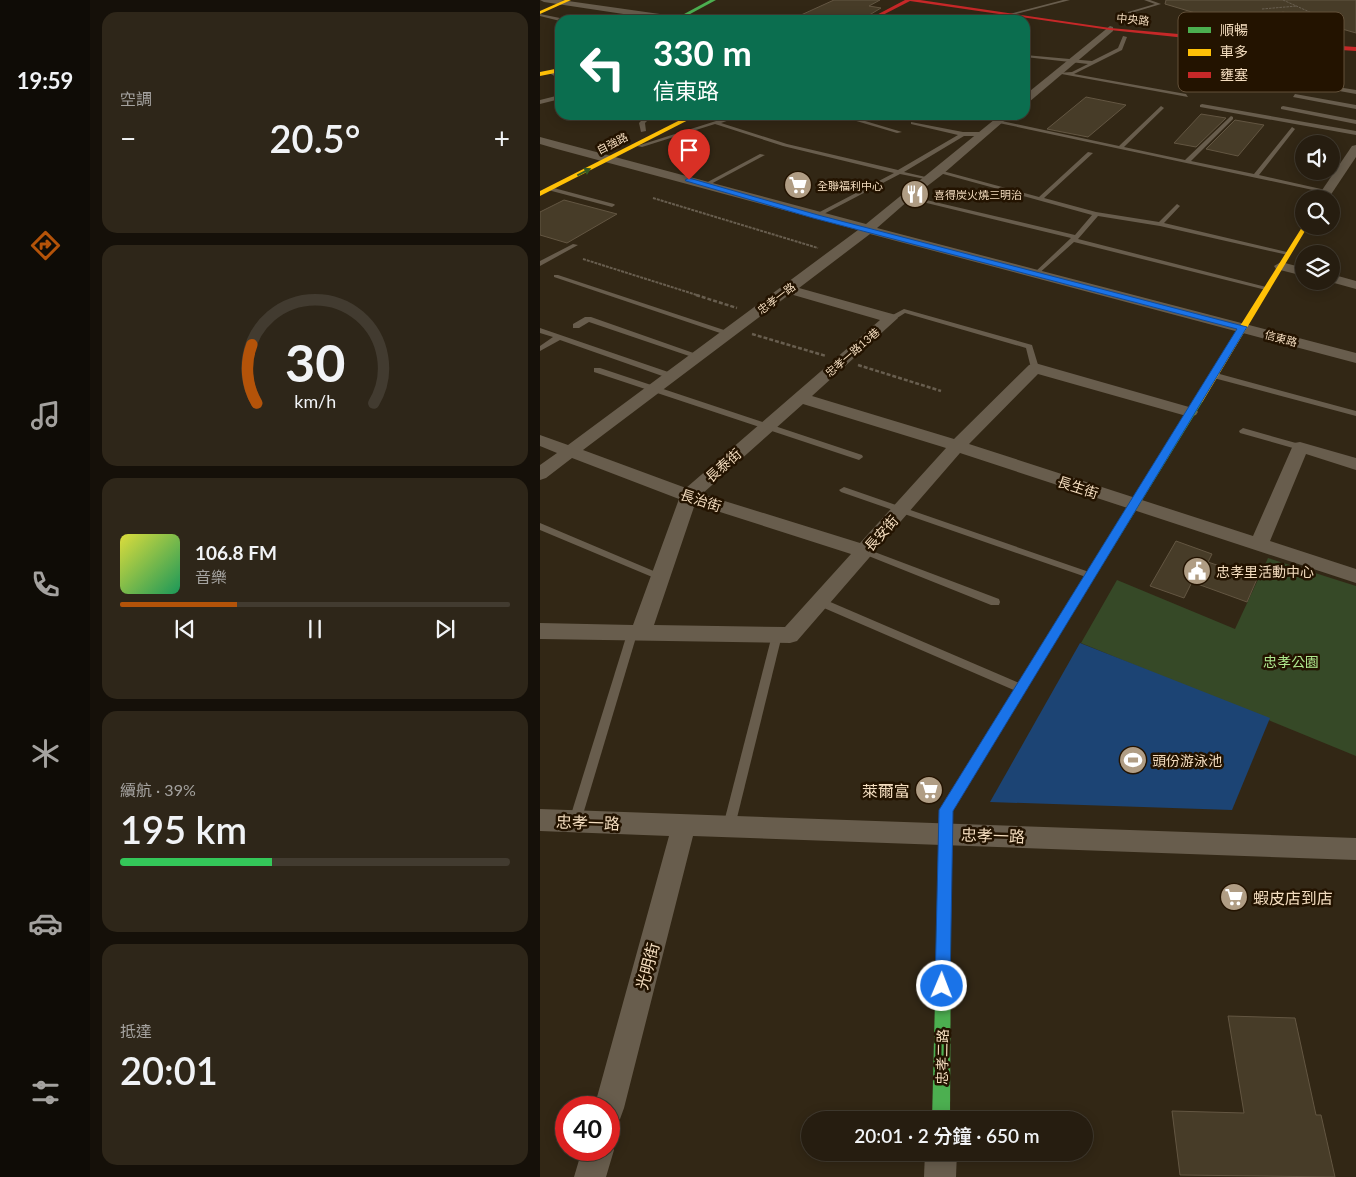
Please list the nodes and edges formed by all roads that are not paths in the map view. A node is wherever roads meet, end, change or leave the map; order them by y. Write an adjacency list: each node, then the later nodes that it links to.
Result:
1 (544, 0): 6 (street)
2 (714, 0): 10 (street)
3 (1068, 0): 15 (lane)
4 (1146, 0): 8 (lane)
5 (914, 1): 11 (street); 12 (street); 13 (street, 中央路); 14 (street, 中央路)
6 (566, 2): 7 (street); 9 (street)
7 (540, 14): 16 (lane)
8 (1130, 14)
9 (647, 15)
10 (687, 15)
11 (881, 15)
12 (892, 15)
13 (972, 15)
14 (989, 15)
15 (1016, 15)
16 (555, 18)
17 (1030, 21): 19 (street, 中央路)
18 (1030, 24): 19 (street, 中央路)
19 (1108, 31): 20 (street, 中央路); 21 (street, 中央路); 24 (street)
20 (1178, 36)
21 (1126, 37): 22 (street, 中央路); 25 (lane)
22 (1178, 41)
23 (1030, 56): 24 (lane)
24 (1075, 60): 25 (lane); 26 (street)
25 (1093, 64): 26 (lane)
26 (1058, 73): 27 (street); 28 (lane)
27 (1030, 96)
28 (1186, 96)
29 (1295, 96): 35 (lane)
30 (555, 98): 31 (lane)
31 (540, 102)
32 (1202, 106): 50 (lane)
33 (1161, 108): 54 (lane)
34 (1283, 108): 44 (lane)
35 (1356, 108)
36 (1231, 118): 61 (lane)
37 (645, 120): 48 (lane)
38 (666, 120): 48 (street, 自強路)
39 (686, 120): 56 (street, 自強路)
40 (725, 120): 45 (lane)
41 (859, 120): 49 (lane)
42 (1000, 120): 52 (street, 忠孝一路)
43 (1005, 120): 54 (lane)
44 (1356, 122)
45 (716, 123): 56 (lane); 62 (lane)
46 (913, 123): 51 (lane)
47 (1292, 129): 64 (lane)
48 (643, 131): 59 (street, 自強路)
49 (899, 132)
50 (1356, 133)
51 (963, 134): 52 (lane); 62 (lane)
52 (983, 134): 63 (street, 忠孝一路)
53 (540, 140): 59 (street, 信東路)
54 (1120, 148): 61 (lane)
55 (1356, 148): 68 (street)
56 (628, 149): 60 (street, 自強路)
57 (1090, 153): 70 (lane)
58 (762, 155): 65 (lane)
59 (594, 156): 60 (street, 信東路); 66 (street, 自強路)
60 (608, 159): 65 (street, 信東路); 66 (street, 自強路, one-way to 60)
61 (1187, 162): 64 (lane)
62 (899, 172): 63 (lane); 74 (lane)
63 (933, 176): 69 (street, 忠孝一路); 70 (lane)
64 (1255, 176): 67 (lane)
65 (707, 184): 74 (street, 信東路)
66 (543, 188): 71 (lane)
67 (1307, 190)
68 (1328, 190)
69 (905, 197): 76 (street, 忠孝一路); 78 (lane)
70 (1040, 199): 73 (lane)
71 (612, 205)
72 (1177, 206): 75 (lane)
73 (1096, 214): 75 (lane); 78 (lane)
74 (816, 216): 76 (street, 信東路)
75 (1160, 224): 80 (lane)
76 (867, 230): 84 (street, 信東路); 89 (street, 忠孝一路)
77 (1299, 235): 80 (street, 忠孝二路)
78 (1074, 239): 84 (lane); 88 (lane)
79 (575, 245): 81 (lane)
80 (1288, 253): 82 (street, 忠孝二路)
81 (540, 264)
82 (1280, 266): 83 (street); 88 (street, 忠孝二路)
83 (1295, 270)
84 (1036, 274): 92 (street, 信東路)
85 (556, 276): 94 (lane)
86 (1340, 280): 87 (street)
87 (1356, 284)
88 (1266, 288): 92 (street, 忠孝二路)
89 (788, 290): 90 (street, 忠孝一路13巷); 94 (street, 忠孝一路)
90 (891, 318): 99 (lane); 104 (street, 忠孝一路13巷)
91 (576, 326): 97 (lane)
92 (1242, 327): 98 (street, 信東路); 101 (street, 忠孝二路)
93 (540, 330): 95 (lane)
94 (729, 333): 97 (street, 忠孝一路)
95 (558, 337): 96 (lane); 102 (lane)
96 (540, 349)
97 (698, 356): 102 (street, 忠孝一路)
98 (1356, 358)
99 (1036, 368): 105 (street); 110 (street, 長安街)
100 (597, 370): 103 (lane)
101 (1213, 375): 105 (street, 忠孝二路); 106 (lane)
102 (671, 376): 103 (street, 忠孝一路)
103 (655, 388): 107 (lane); 112 (street, 忠孝一路)
104 (800, 398): 107 (street, 長泰街); 110 (street, 長生街)
105 (1190, 412): 118 (street, 忠孝二路)
106 (1356, 414)
107 (765, 427): 113 (lane); 117 (street, 長泰街)
108 (1243, 431): 111 (lane)
109 (540, 440): 112 (street, 長治街)
110 (957, 446): 118 (street, 長生街); 119 (street, 長安街)
111 (1300, 448): 114 (street); 121 (street)
112 (569, 452): 115 (street, 忠孝一路); 117 (street, 長治街)
113 (859, 457)
114 (1356, 464)
115 (540, 474)
116 (844, 490): 119 (lane)
117 (688, 496): 122 (street, 長治街); 125 (street, 長泰街)
118 (1133, 505): 121 (street, 長生街); 123 (street, 忠孝二路)
119 (901, 510): 122 (street, 長安街); 123 (lane)
120 (540, 526): 125 (lane)
121 (1259, 544): 124 (street, 長生街)
122 (864, 551): 126 (street, 長安街); 127 (lane)
123 (1089, 575): 131 (street, 忠孝二路)
124 (1356, 576)
125 (660, 577): 129 (street, 長泰街)
126 (821, 602): 130 (street, 長安街); 131 (lane)
127 (995, 602)
128 (540, 631): 129 (street, 長安街)
129 (636, 634): 130 (street, 長安街); 133 (lane)
130 (777, 636): 135 (lane)
131 (1020, 688): 136 (street, 忠孝二路)
132 (540, 820): 133 (street, 忠孝一路)
133 (575, 821): 134 (street, 忠孝一路)
134 (684, 825): 135 (street, 忠孝一路); 138 (street, 光明街)
135 (729, 826): 136 (street, 忠孝一路)
136 (944, 833): 137 (street, 忠孝一路); 139 (street, 忠孝二路)
137 (1356, 849)
138 (612, 1096)
139 (941, 1111)
140 (595, 1161): 142 (street)
141 (940, 1161): 143 (street)
142 (590, 1177)
143 (940, 1177)

